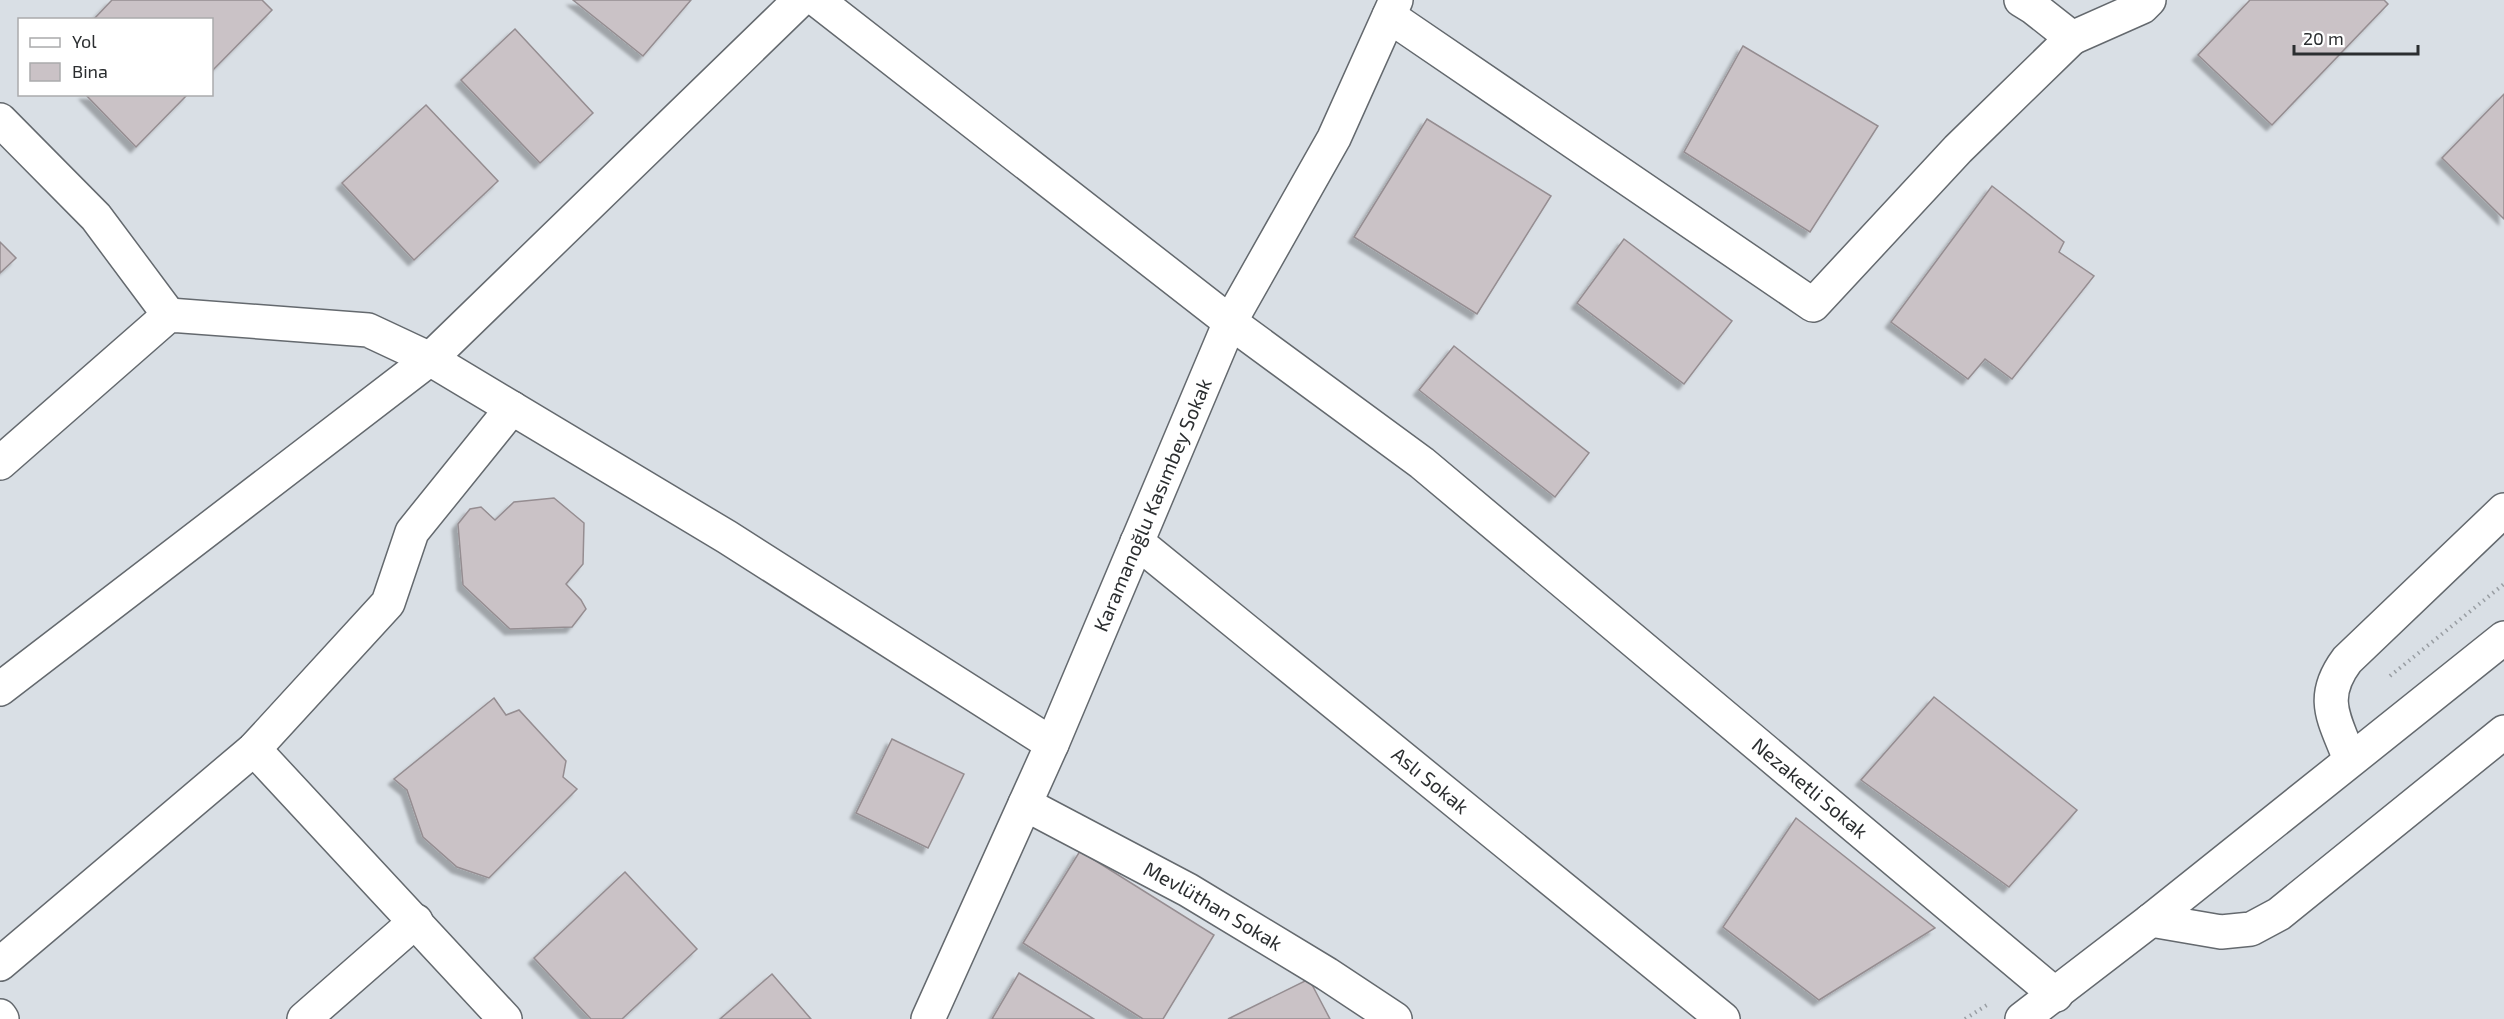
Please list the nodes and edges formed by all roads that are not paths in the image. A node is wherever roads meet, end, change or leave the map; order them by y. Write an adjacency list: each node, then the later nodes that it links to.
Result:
1 (800, 0): 10 (street)
2 (817, 0): 9 (street, Nezaketli Sokak)
3 (2021, 0): 6 (street)
4 (2149, 0): 6 (street)
5 (1392, 8): 6 (street); 9 (street, Karamanoğlu Kasımbey Sokak)
6 (2072, 38)
7 (0, 120): 8 (street)
8 (169, 315): 10 (street); 12 (street)
9 (1230, 322): 14 (street, Karamanoğlu Kasımbey Sokak); 25 (street, Nezaketli Sokak)
10 (430, 359): 11 (street); 16 (street)
11 (512, 408): 18 (street); 19 (street)
12 (0, 463)
13 (2504, 510): 20 (street)
14 (1137, 542): 18 (street, Karamanoğlu Kasımbey Sokak); 30 (street, Aslı Sokak)
15 (2504, 638): 20 (street)
16 (0, 689)
17 (2504, 732): 22 (street)
18 (1052, 744): 21 (street, Karamanoğlu Kasımbey Sokak)
19 (254, 749): 23 (street); 24 (street)
20 (2350, 760): 22 (street)
21 (1025, 804): 28 (street, Karamanoğlu Kasımbey Sokak); 29 (street, Mevlüthan Sokak)
22 (2151, 920): 25 (street)
23 (416, 921): 26 (street); 27 (street)
24 (0, 964)
25 (2056, 995): 31 (street)
26 (304, 1019)
27 (505, 1019)
28 (928, 1019)
29 (1395, 1019)
30 (1723, 1019)
31 (2022, 1019)

